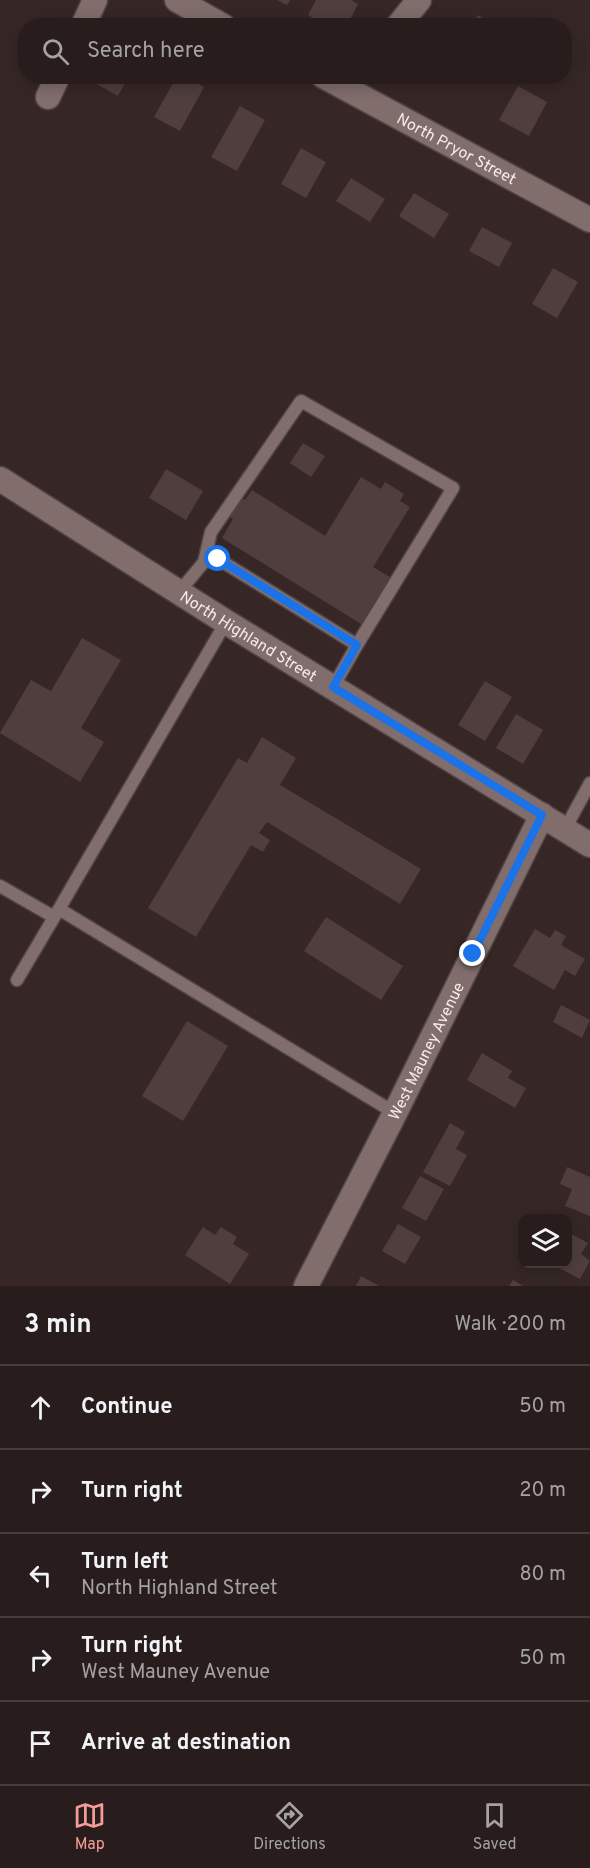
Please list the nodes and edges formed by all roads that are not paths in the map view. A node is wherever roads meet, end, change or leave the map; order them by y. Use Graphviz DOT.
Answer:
graph roads {
  1 [pos="95,0"];
  2 [pos="177,0"];
  3 [pos="419,0"];
  4 [pos="87,18"];
  5 [pos="209,18"];
  6 [pos="404,18"];
  7 [pos="357,84"];
  8 [pos="590,220"];
  9 [pos="0,479"];
  10 [pos="204,562"];
  11 [pos="179,592"];
  12 [pos="226,622"];
  13 [pos="357,645"];
  14 [pos="333,687"];
  15 [pos="590,783"];
  16 [pos="542,815"];
  17 [pos="565,829"];
  18 [pos="590,845"];
  19 [pos="0,886"];
  20 [pos="57,913"];
  21 [pos="17,980"];
  22 [pos="395,1113"];
  23 [pos="306,1286"];
  1 -- 4 [label="street"];
  2 -- 5 [label="street"];
  3 -- 6 [label="street"];
  7 -- 8 [label="street, North Pryor Street"];
  9 -- 11 [label="street, North Highland Street"];
  10 -- 11 [label="lane"];
  10 -- 13 [label="lane"];
  10 -- 13 [label="lane"];
  11 -- 12 [label="street, North Highland Street"];
  12 -- 14 [label="street, North Highland Street"];
  12 -- 20 [label="lane"];
  13 -- 14 [label="lane"];
  14 -- 16 [label="street, North Highland Street"];
  15 -- 17 [label="lane"];
  16 -- 17 [label="street, North Highland Street"];
  16 -- 22 [label="street, West Mauney Avenue"];
  17 -- 18 [label="street, North Highland Street"];
  19 -- 20 [label="lane"];
  20 -- 21 [label="lane"];
  20 -- 22 [label="lane"];
  22 -- 23 [label="street, West Mauney Avenue"];
}
